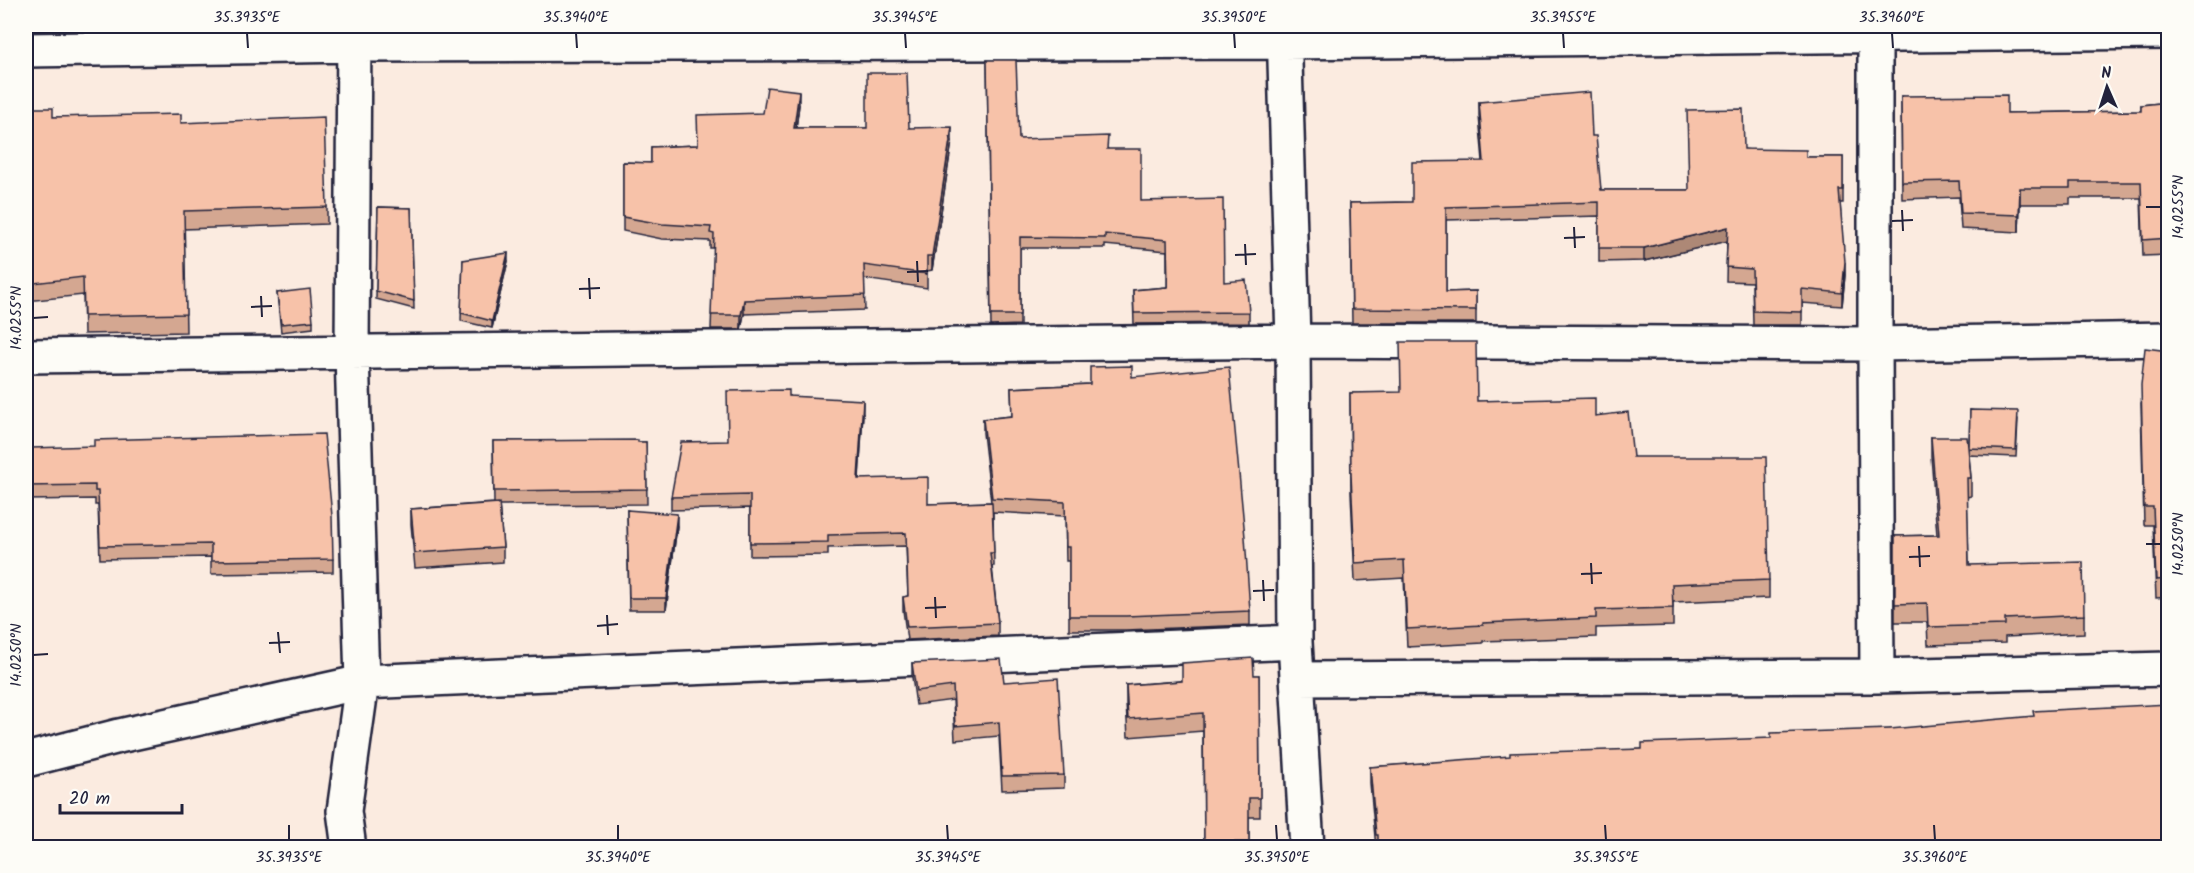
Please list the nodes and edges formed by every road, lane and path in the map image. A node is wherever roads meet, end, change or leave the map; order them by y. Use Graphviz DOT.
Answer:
graph roads {
  1 [pos="1875,30"];
  2 [pos="2169,32"];
  3 [pos="1284,34"];
  4 [pos="354,35"];
  5 [pos="26,50"];
  6 [pos="2169,339"];
  7 [pos="1293,341"];
  8 [pos="1875,344"];
  9 [pos="352,353"];
  10 [pos="26,356"];
  11 [pos="1295,642"];
  12 [pos="2169,669"];
  13 [pos="1877,676"];
  14 [pos="1297,679"];
  15 [pos="362,682"];
  16 [pos="26,760"];
  17 [pos="349,848"];
  18 [pos="1307,848"];
  1 -- 2 [label="street"];
  1 -- 3 [label="street"];
  1 -- 8 [label="street"];
  3 -- 4 [label="street"];
  3 -- 7 [label="street"];
  4 -- 5 [label="street"];
  4 -- 9 [label="street"];
  6 -- 8 [label="street"];
  7 -- 8 [label="street"];
  7 -- 9 [label="street"];
  7 -- 11 [label="street"];
  8 -- 13 [label="street"];
  9 -- 10 [label="street"];
  9 -- 15 [label="street"];
  11 -- 14 [label="street"];
  11 -- 15 [label="street"];
  12 -- 13 [label="street"];
  13 -- 14 [label="street"];
  14 -- 18 [label="street"];
  15 -- 16 [label="street"];
  15 -- 17 [label="street"];
}
